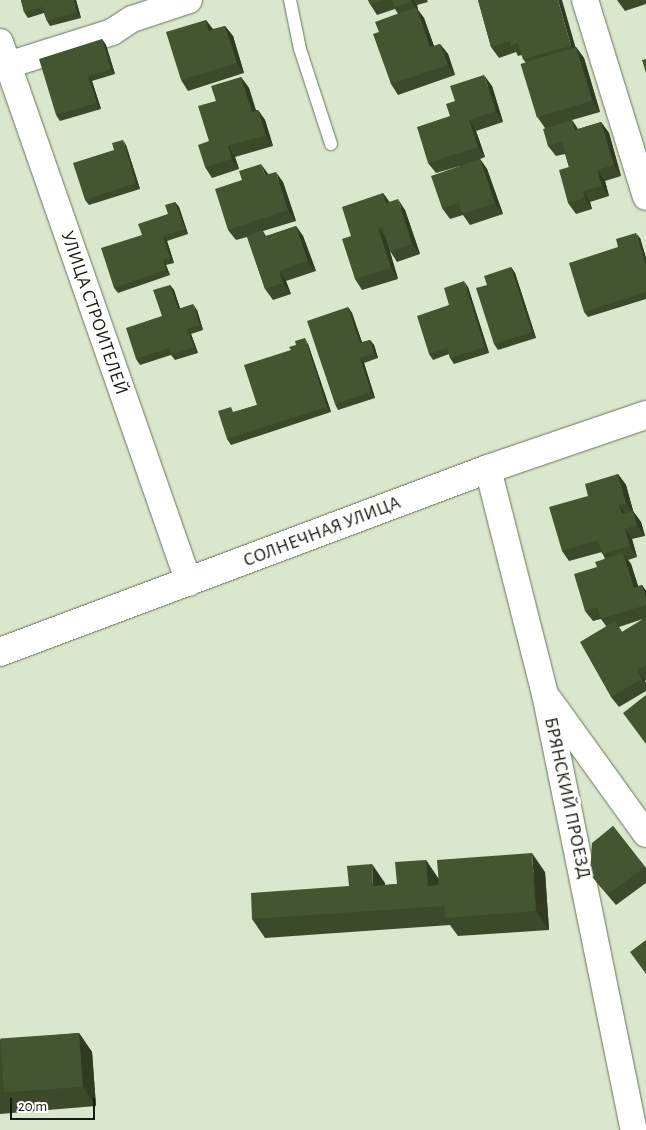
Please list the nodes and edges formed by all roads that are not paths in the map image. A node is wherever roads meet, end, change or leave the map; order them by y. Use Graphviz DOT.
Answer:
graph roads {
  1 [pos="189,0"];
  2 [pos="290,0"];
  3 [pos="585,0"];
  4 [pos="4,53"];
  5 [pos="331,144"];
  6 [pos="646,196"];
  7 [pos="646,415"];
  8 [pos="488,469"];
  9 [pos="189,583"];
  10 [pos="0,652"];
  11 [pos="545,694"];
  12 [pos="646,834"];
  13 [pos="634,1130"];
  1 -- 4 [label="street"];
  2 -- 5 [label="lane"];
  3 -- 6 [label="street"];
  4 -- 9 [label="street, УЛИЦА СТРОИТЕЛЕЙ"];
  7 -- 8 [label="main road, СОЛНЕЧНАЯ УЛИЦА"];
  8 -- 9 [label="main road, СОЛНЕЧНАЯ УЛИЦА"];
  8 -- 11 [label="street, БРЯНСКИЙ ПРОЕЗД"];
  9 -- 10 [label="main road, СОЛНЕЧНАЯ УЛИЦА"];
  11 -- 12 [label="street"];
  11 -- 13 [label="street, БРЯНСКИЙ ПРОЕЗД"];
}
